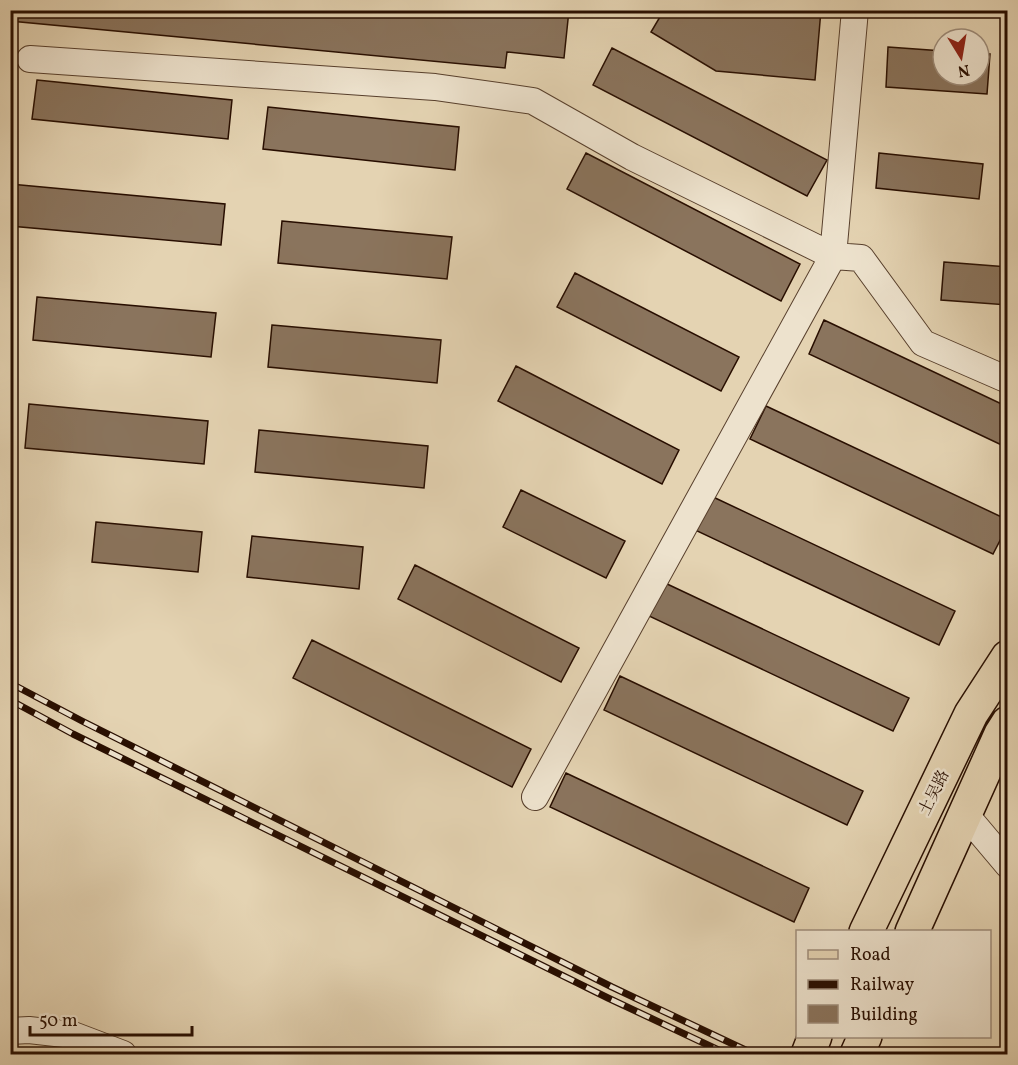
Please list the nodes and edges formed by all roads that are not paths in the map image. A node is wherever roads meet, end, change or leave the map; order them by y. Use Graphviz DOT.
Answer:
graph roads {
  1 [pos="855,10"];
  2 [pos="30,59"];
  3 [pos="832,256"];
  4 [pos="1008,380"];
  5 [pos="1008,657"];
  6 [pos="1008,723"];
  7 [pos="535,796"];
  8 [pos="965,814"];
  9 [pos="1008,865"];
  10 [pos="867,930"];
  11 [pos="913,930"];
  12 [pos="10,1031"];
  13 [pos="814,1038"];
  14 [pos="123,1054"];
  15 [pos="808,1054"];
  1 -- 3 [label="street"];
  2 -- 3 [label="street"];
  3 -- 4 [label="street"];
  3 -- 7 [label="street"];
  5 -- 10 [label="main road, 土吴路"];
  6 -- 8 [label="main road"];
  8 -- 9 [label="street"];
  8 -- 11 [label="main road"];
  12 -- 14 [label="street"];
  13 -- 15 [label="main road"];
}
